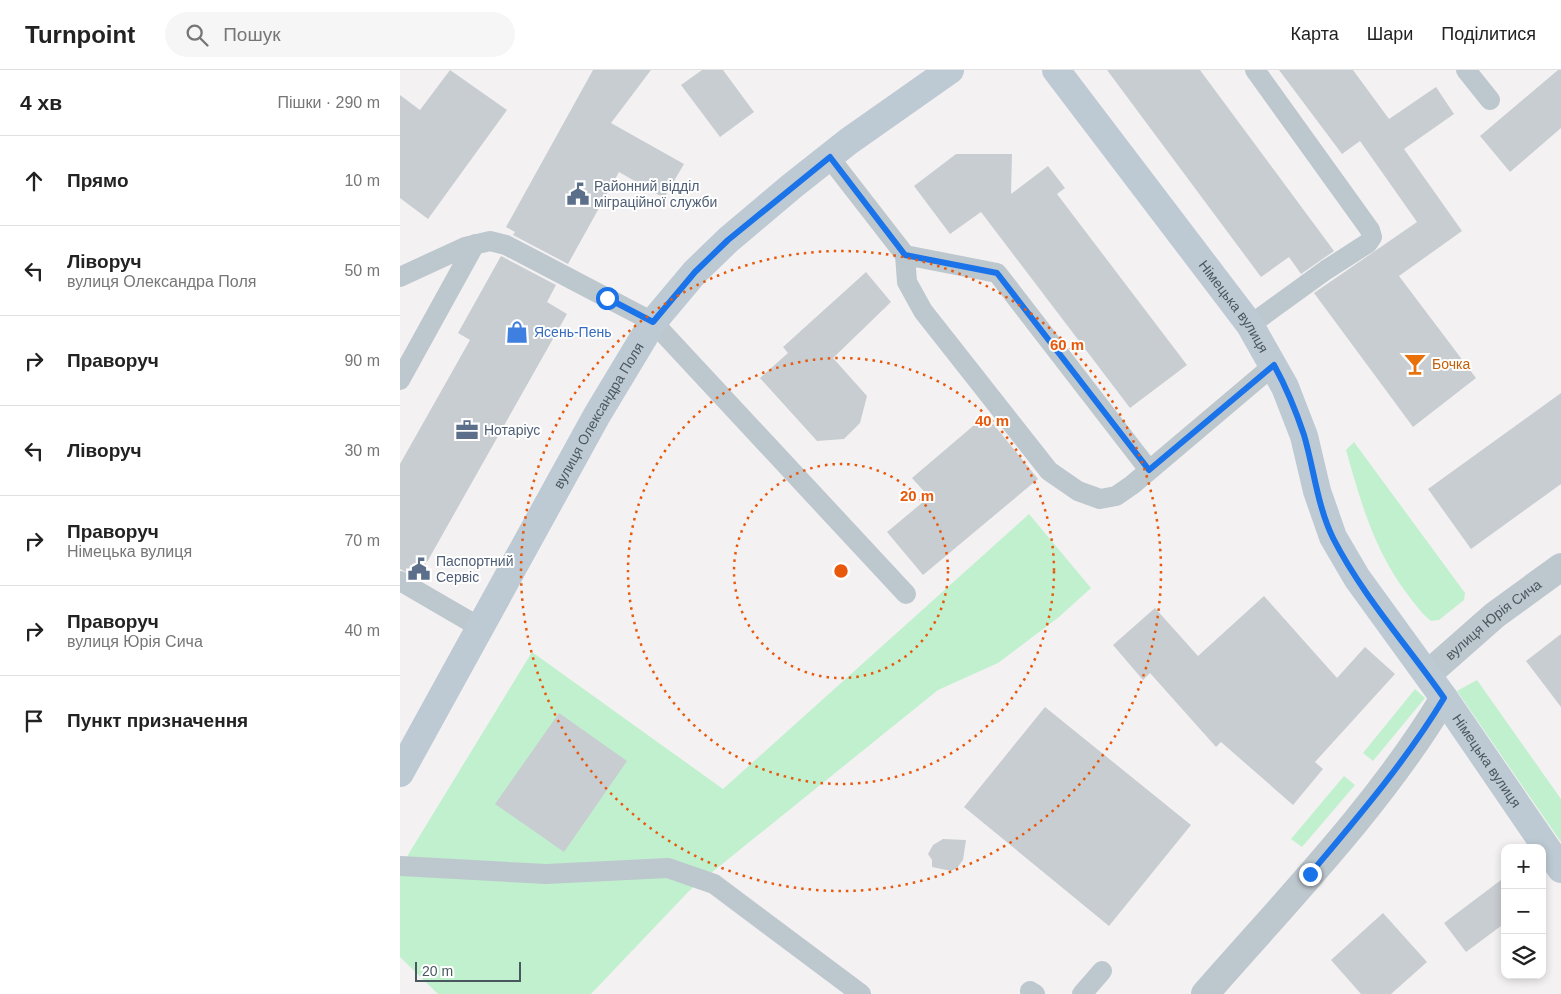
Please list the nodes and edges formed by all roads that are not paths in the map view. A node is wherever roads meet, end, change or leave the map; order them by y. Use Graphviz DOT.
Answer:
graph roads {
  1 [pos="950,70"];
  2 [pos="1056,70"];
  3 [pos="1255,70"];
  4 [pos="1466,70"];
  5 [pos="1490,100"];
  6 [pos="830,157"];
  7 [pos="475,244"];
  8 [pos="905,255"];
  9 [pos="400,277"];
  10 [pos="653,322"];
  11 [pos="1250,325"];
  12 [pos="1274,365"];
  13 [pos="400,380"];
  14 [pos="1149,470"];
  15 [pos="1561,567"];
  16 [pos="400,581"];
  17 [pos="906,594"];
  18 [pos="481,628"];
  19 [pos="1428,674"];
  20 [pos="1444,698"];
  21 [pos="400,773"];
  22 [pos="400,866"];
  23 [pos="1561,869"];
  24 [pos="1102,971"];
  25 [pos="861,994"];
  26 [pos="1082,994"];
  27 [pos="1205,994"];
  1 -- 6 [label="street, вулиця Олександра Поля"];
  2 -- 11 [label="street, Німецька вулиця"];
  3 -- 11 [label="lane"];
  4 -- 5 [label="lane"];
  6 -- 8 [label="lane"];
  6 -- 10 [label="street, вулиця Олександра Поля"];
  7 -- 9 [label="lane"];
  7 -- 10 [label="lane"];
  7 -- 13 [label="lane"];
  8 -- 14 [label="lane"];
  8 -- 14 [label="lane"];
  10 -- 17 [label="lane"];
  10 -- 18 [label="street, вулиця Олександра Поля"];
  11 -- 12 [label="street, Німецька вулиця"];
  12 -- 14 [label="lane"];
  12 -- 19 [label="street, Німецька вулиця"];
  15 -- 19 [label="street, вулиця Юрія Сича"];
  16 -- 18 [label="lane"];
  18 -- 21 [label="street, вулиця Олександра Поля"];
  19 -- 20 [label="street, Німецька вулиця"];
  20 -- 23 [label="street, Німецька вулиця"];
  20 -- 27 [label="street"];
  22 -- 25 [label="lane"];
  24 -- 26 [label="lane"];
}
